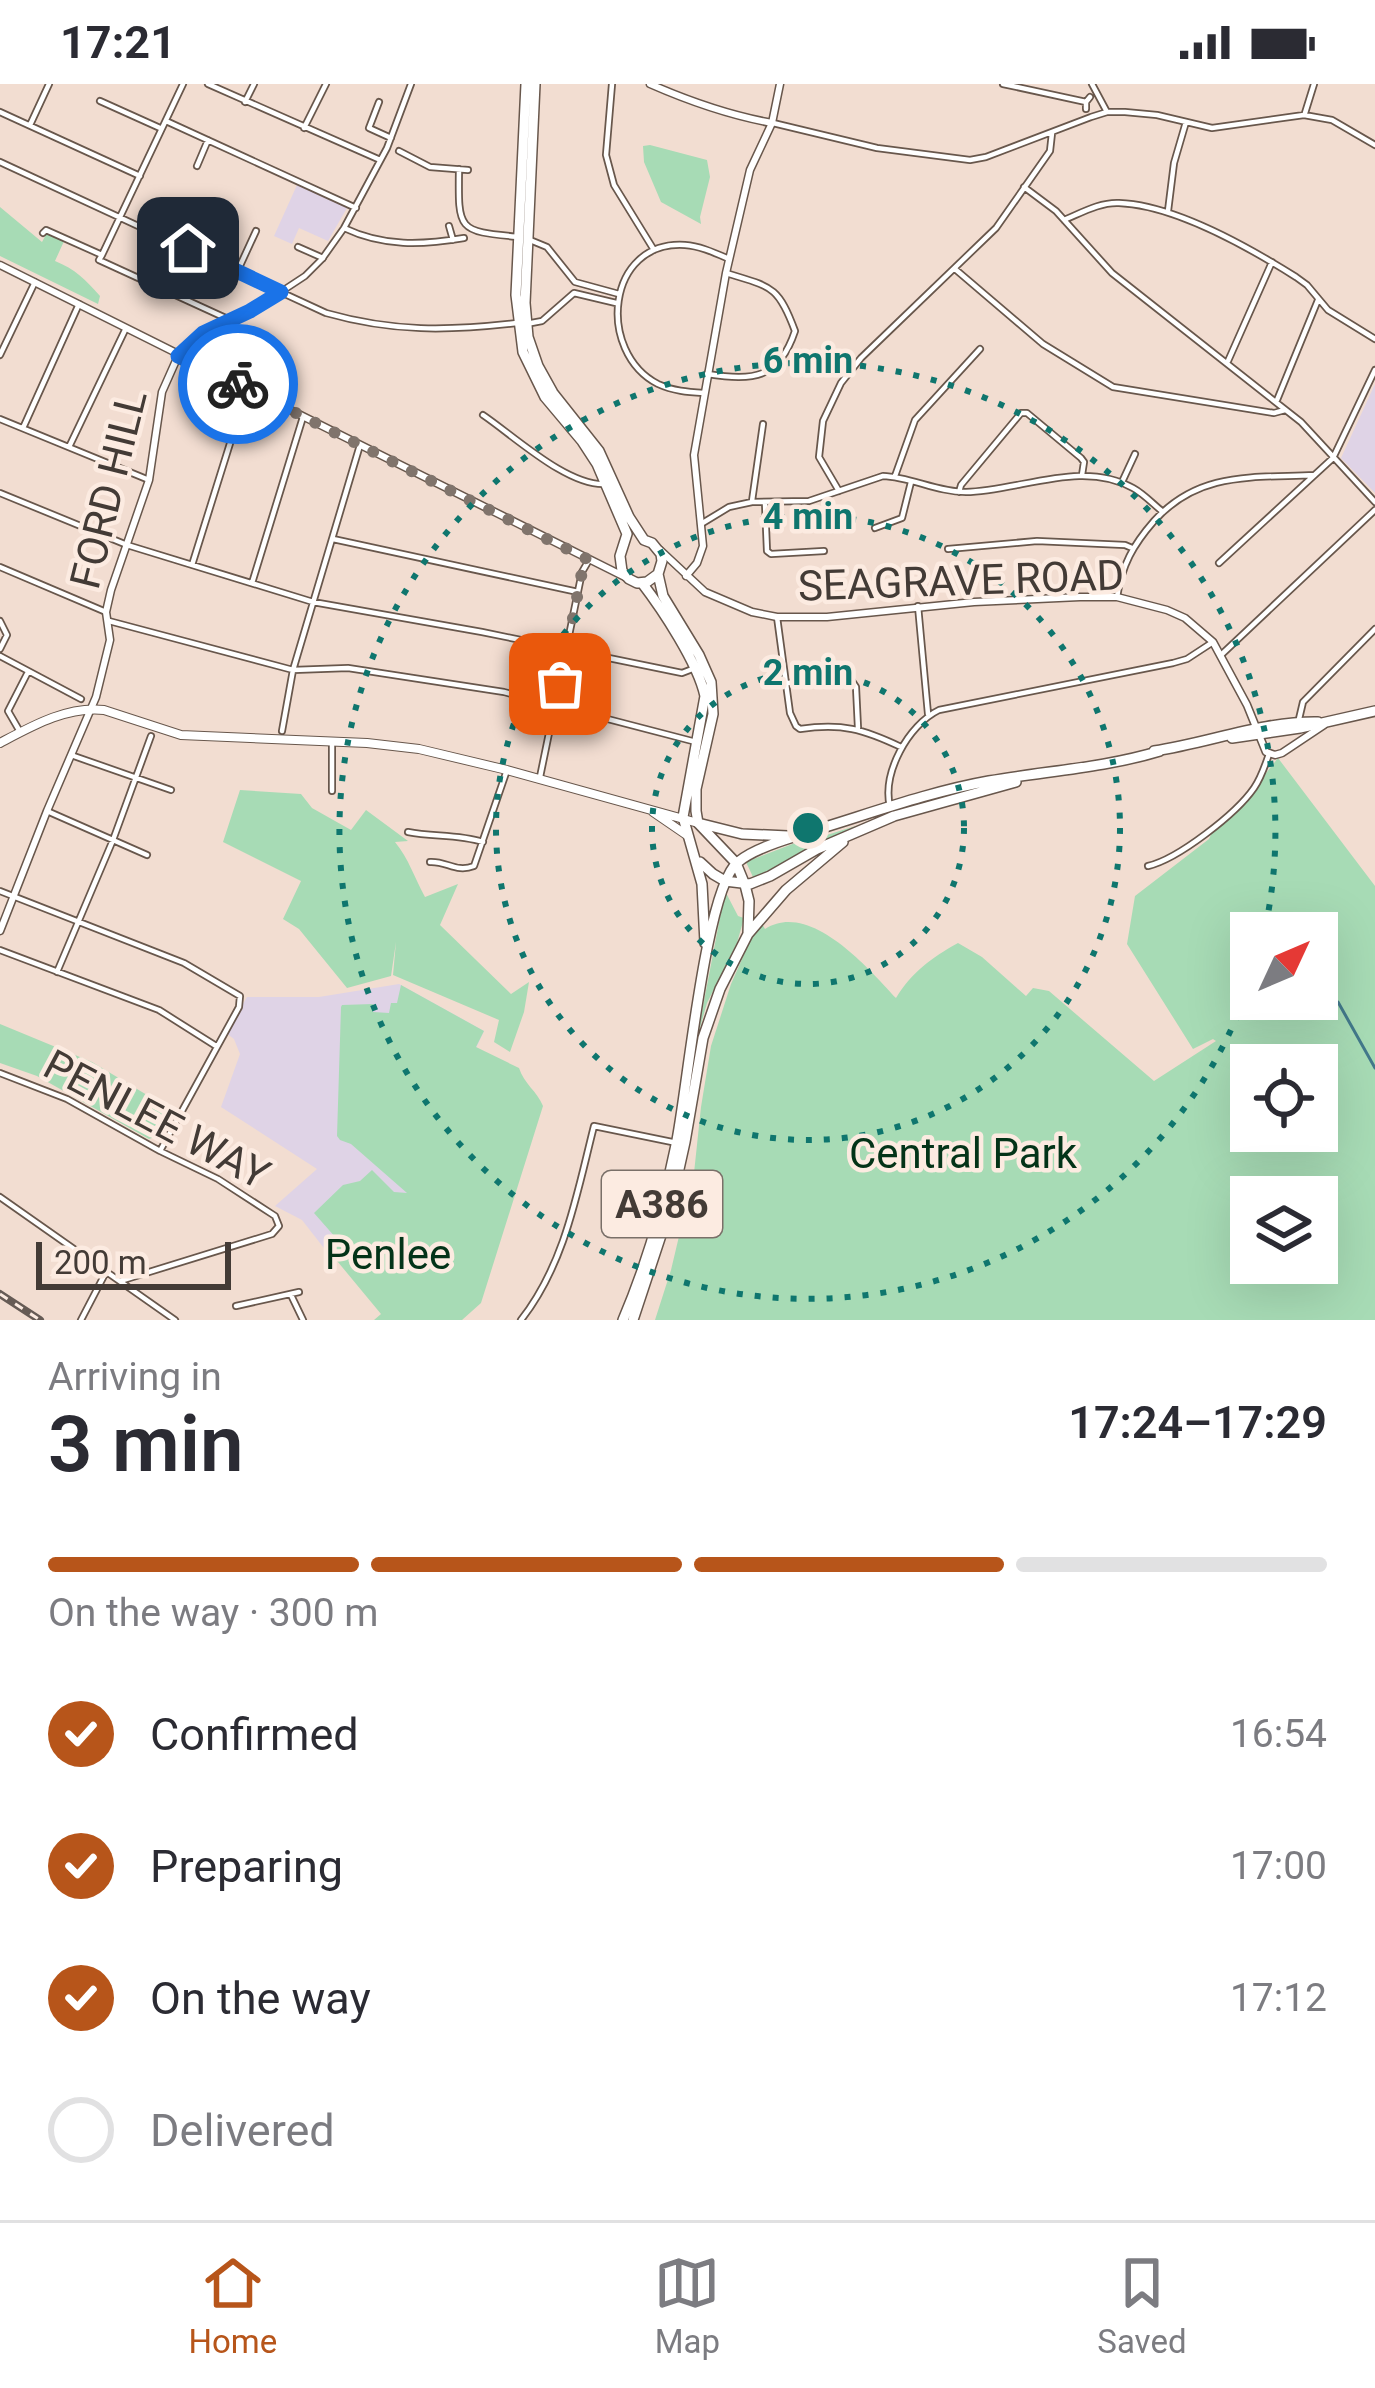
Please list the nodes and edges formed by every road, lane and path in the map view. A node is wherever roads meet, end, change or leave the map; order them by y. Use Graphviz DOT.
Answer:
graph roads {
  1 [pos="49,84"];
  2 [pos="183,84"];
  3 [pos="208,84"];
  4 [pos="254,84"];
  5 [pos="326,84"];
  6 [pos="411,84"];
  7 [pos="531,84"];
  8 [pos="612,84"];
  9 [pos="650,84"];
  10 [pos="780,84"];
  11 [pos="1003,84"];
  12 [pos="1092,84"];
  13 [pos="1314,84"];
  14 [pos="100,101"];
  15 [pos="245,102"];
  16 [pos="379,102"];
  17 [pos="1087,103"];
  18 [pos="0,112"];
  19 [pos="1107,112"];
  20 [pos="1304,115"];
  21 [pos="166,121"];
  22 [pos="1186,122"];
  23 [pos="772,123"];
  24 [pos="30,125"];
  25 [pos="304,128"];
  26 [pos="162,129"];
  27 [pos="1052,133"];
  28 [pos="392,138"];
  29 [pos="208,140"];
  30 [pos="1375,145"];
  31 [pos="399,151"];
  32 [pos="380,159"];
  33 [pos="0,162"];
  34 [pos="197,166"];
  35 [pos="430,166"];
  36 [pos="459,169"];
  37 [pos="469,170"];
  38 [pos="428,175"];
  39 [pos="140,176"];
  40 [pos="1024,188"];
  41 [pos="356,208"];
  42 [pos="1167,213"];
  43 [pos="120,217"];
  44 [pos="1064,220"];
  45 [pos="449,226"];
  46 [pos="344,229"];
  47 [pos="256,231"];
  48 [pos="43,233"];
  49 [pos="464,238"];
  50 [pos="524,238"];
  51 [pos="453,240"];
  52 [pos="298,247"];
  53 [pos="654,250"];
  54 [pos="102,255"];
  55 [pos="323,258"];
  56 [pos="729,260"];
  57 [pos="1272,262"];
  58 [pos="0,265"];
  59 [pos="955,269"];
  60 [pos="237,271"];
  61 [pos="726,273"];
  62 [pos="35,282"];
  63 [pos="575,282"];
  64 [pos="281,292"];
  65 [pos="574,292"];
  66 [pos="619,294"];
  67 [pos="1318,300"];
  68 [pos="79,304"];
  69 [pos="616,304"];
  70 [pos="230,320"];
  71 [pos="522,323"];
  72 [pos="126,328"];
  73 [pos="1375,339"];
  74 [pos="980,349"];
  75 [pos="0,355"];
  76 [pos="178,356"];
  77 [pos="1228,363"];
  78 [pos="1375,370"];
  79 [pos="707,374"];
  80 [pos="247,389"];
  81 [pos="704,393"];
  82 [pos="1276,402"];
  83 [pos="1285,410"];
  84 [pos="483,416"];
  85 [pos="303,417"];
  86 [pos="0,419"];
  87 [pos="763,424"];
  88 [pos="23,428"];
  89 [pos="360,445"];
  90 [pos="70,447"];
  91 [pos="1136,454"];
  92 [pos="1333,458"];
  93 [pos="1082,475"];
  94 [pos="1314,475"];
  95 [pos="895,476"];
  96 [pos="149,480"];
  97 [pos="911,482"];
  98 [pos="1122,483"];
  99 [pos="606,484"];
  100 [pos="839,491"];
  101 [pos="959,492"];
  102 [pos="0,493"];
  103 [pos="752,502"];
  104 [pos="765,503"];
  105 [pos="1375,506"];
  106 [pos="1162,512"];
  107 [pos="701,524"];
  108 [pos="878,524"];
  109 [pos="333,539"];
  110 [pos="644,540"];
  111 [pos="127,545"];
  112 [pos="657,548"];
  113 [pos="1132,548"];
  114 [pos="948,549"];
  115 [pos="824,550"];
  116 [pos="622,553"];
  117 [pos="591,561"];
  118 [pos="1220,563"];
  119 [pos="192,565"];
  120 [pos="0,567"];
  121 [pos="660,572"];
  122 [pos="686,576"];
  123 [pos="629,579"];
  124 [pos="252,583"];
  125 [pos="642,583"];
  126 [pos="578,592"];
  127 [pos="1117,597"];
  128 [pos="313,602"];
  129 [pos="918,606"];
  130 [pos="106,611"];
  131 [pos="777,616"];
  132 [pos="0,621"];
  133 [pos="109,621"];
  134 [pos="1375,629"];
  135 [pos="1213,642"];
  136 [pos="566,649"];
  137 [pos="0,652"];
  138 [pos="1220,656"];
  139 [pos="695,668"];
  140 [pos="293,670"];
  141 [pos="28,672"];
  142 [pos="787,683"];
  143 [pos="85,706"];
  144 [pos="556,706"];
  145 [pos="1375,711"];
  146 [pos="928,715"];
  147 [pos="1332,719"];
  148 [pos="1299,722"];
  149 [pos="1318,722"];
  150 [pos="858,728"];
  151 [pos="282,731"];
  152 [pos="21,732"];
  153 [pos="1258,732"];
  154 [pos="151,736"];
  155 [pos="332,742"];
  156 [pos="697,742"];
  157 [pos="0,743"];
  158 [pos="902,747"];
  159 [pos="1269,754"];
  160 [pos="71,755"];
  161 [pos="507,770"];
  162 [pos="1038,776"];
  163 [pos="136,777"];
  164 [pos="540,780"];
  165 [pos="171,790"];
  166 [pos="332,791"];
  167 [pos="890,806"];
  168 [pos="647,808"];
  169 [pos="46,811"];
  170 [pos="683,817"];
  171 [pos="698,823"];
  172 [pos="408,832"];
  173 [pos="853,834"];
  174 [pos="688,836"];
  175 [pos="798,836"];
  176 [pos="113,840"];
  177 [pos="482,842"];
  178 [pos="147,855"];
  179 [pos="697,859"];
  180 [pos="430,862"];
  181 [pos="736,863"];
  182 [pos="1148,866"];
  183 [pos="725,881"];
  184 [pos="745,885"];
  185 [pos="0,891"];
  186 [pos="14,896"];
  187 [pos="79,921"];
  188 [pos="0,931"];
  189 [pos="748,934"];
  190 [pos="0,950"];
  191 [pos="705,961"];
  192 [pos="57,972"];
  193 [pos="216,1046"];
  194 [pos="0,1073"];
  195 [pos="677,1143"];
  196 [pos="160,1151"];
  197 [pos="0,1197"];
  198 [pos="106,1272"];
  199 [pos="120,1281"];
  200 [pos="236,1306"];
  201 [pos="81,1320"];
  202 [pos="176,1320"];
  203 [pos="303,1320"];
  204 [pos="521,1320"];
  205 [pos="623,1320"];
  206 [pos="633,1320"];
  1 -- 24 [label="street"];
  2 -- 21 [label="street"];
  3 -- 15 [label="street"];
  4 -- 15 [label="street"];
  5 -- 25 [label="street"];
  6 -- 28 [label="street"];
  7 -- 50 [label="main road"];
  8 -- 53 [label="street"];
  9 -- 23 [label="street"];
  10 -- 23 [label="street"];
  11 -- 17 [label="street"];
  12 -- 19 [label="street"];
  13 -- 20 [label="street"];
  14 -- 26 [label="street"];
  15 -- 25 [label="street"];
  16 -- 28 [label="street"];
  18 -- 24 [label="street"];
  19 -- 22 [label="street"];
  19 -- 27 [label="street"];
  20 -- 22 [label="street"];
  20 -- 30 [label="street"];
  21 -- 26 [label="street"];
  21 -- 29 [label="street"];
  22 -- 42 [label="street"];
  23 -- 27 [label="street"];
  23 -- 56 [label="street"];
  24 -- 39 [label="street"];
  25 -- 32 [label="street"];
  26 -- 39 [label="street"];
  27 -- 40 [label="street"];
  28 -- 32 [label="street"];
  29 -- 34 [label="street"];
  29 -- 41 [label="street"];
  31 -- 35 [label="street"];
  32 -- 41 [label="street"];
  33 -- 43 [label="street"];
  35 -- 36 [label="street"];
  35 -- 38 [label="street"];
  36 -- 37 [label="street"];
  36 -- 50 [label="street"];
  39 -- 43 [label="street"];
  40 -- 44 [label="street"];
  40 -- 59 [label="street"];
  41 -- 46 [label="street"];
  42 -- 44 [label="street"];
  42 -- 57 [label="street"];
  43 -- 54 [label="street"];
  43 -- 60 [label="street"];
  44 -- 77 [label="street"];
  45 -- 51 [label="street"];
  46 -- 51 [label="street"];
  46 -- 55 [label="street"];
  47 -- 60 [label="street"];
  48 -- 54 [label="street"];
  49 -- 51 [label="street"];
  50 -- 63 [label="street"];
  50 -- 71 [label="main road"];
  52 -- 55 [label="street"];
  53 -- 56 [label="street"];
  53 -- 66 [label="street"];
  54 -- 70 [label="street"];
  55 -- 64 [label="street"];
  56 -- 61 [label="street"];
  57 -- 67 [label="street"];
  57 -- 77 [label="street"];
  58 -- 62 [label="street"];
  59 -- 83 [label="street"];
  59 -- 100 [label="street"];
  60 -- 64 [label="street"];
  61 -- 79 [label="street"];
  61 -- 79 [label="street"];
  62 -- 68 [label="street"];
  62 -- 75 [label="street"];
  63 -- 65 [label="street"];
  63 -- 66 [label="street"];
  64 -- 70 [label="street"];
  64 -- 71 [label="street"];
  65 -- 69 [label="street"];
  65 -- 71 [label="street"];
  66 -- 69 [label="street"];
  67 -- 73 [label="street"];
  67 -- 82 [label="street"];
  68 -- 72 [label="street"];
  68 -- 88 [label="street"];
  69 -- 81 [label="street"];
  70 -- 76 [label="street"];
  71 -- 99 [label="main road"];
  71 -- 110 [label="main road"];
  72 -- 76 [label="street"];
  72 -- 90 [label="street"];
  74 -- 95 [label="street"];
  76 -- 80 [label="street"];
  76 -- 96 [label="street, FORD HILL"];
  77 -- 82 [label="street"];
  78 -- 92 [label="street"];
  79 -- 81 [label="street"];
  80 -- 85 [label="street"];
  80 -- 119 [label="street"];
  81 -- 107 [label="street"];
  82 -- 83 [label="street"];
  83 -- 92 [label="street"];
  84 -- 99 [label="street"];
  85 -- 89 [label="street"];
  85 -- 124 [label="street"];
  86 -- 88 [label="street"];
  87 -- 103 [label="street"];
  88 -- 90 [label="street"];
  89 -- 109 [label="street"];
  89 -- 117 [label="street"];
  90 -- 96 [label="street"];
  91 -- 98 [label="street"];
  92 -- 94 [label="street"];
  92 -- 105 [label="street"];
  93 -- 98 [label="street"];
  93 -- 101 [label="street"];
  93 -- 101 [label="street"];
  94 -- 106 [label="street"];
  94 -- 118 [label="street"];
  95 -- 97 [label="street"];
  95 -- 100 [label="street"];
  96 -- 111 [label="street, FORD HILL"];
  97 -- 101 [label="street"];
  97 -- 108 [label="street"];
  98 -- 106 [label="street"];
  99 -- 116 [label="main road"];
  100 -- 104 [label="street"];
  102 -- 111 [label="street"];
  103 -- 104 [label="street"];
  103 -- 107 [label="street"];
  104 -- 115 [label="street"];
  105 -- 138 [label="street"];
  106 -- 113 [label="street"];
  107 -- 122 [label="street"];
  109 -- 126 [label="street"];
  109 -- 128 [label="street"];
  110 -- 112 [label="main road"];
  110 -- 116 [label="main road"];
  111 -- 119 [label="street"];
  111 -- 130 [label="street, FORD HILL"];
  112 -- 121 [label="main road"];
  112 -- 122 [label="street"];
  113 -- 114 [label="street"];
  113 -- 127 [label="street"];
  116 -- 117 [label="street"];
  116 -- 123 [label="main road"];
  117 -- 123 [label="street"];
  117 -- 126 [label="street"];
  119 -- 124 [label="street"];
  120 -- 130 [label="street"];
  121 -- 122 [label="street"];
  121 -- 125 [label="main road"];
  121 -- 171 [label="main road"];
  122 -- 131 [label="street, SEAGRAVE ROAD"];
  123 -- 125 [label="main road"];
  124 -- 128 [label="street"];
  125 -- 139 [label="main road"];
  126 -- 136 [label="street"];
  127 -- 129 [label="street, SEAGRAVE ROAD"];
  127 -- 135 [label="street, SEAGRAVE ROAD"];
  128 -- 136 [label="street"];
  128 -- 140 [label="street"];
  129 -- 131 [label="street, SEAGRAVE ROAD"];
  129 -- 146 [label="street"];
  130 -- 133 [label="street, FORD HILL"];
  131 -- 142 [label="street"];
  132 -- 137 [label="street"];
  133 -- 140 [label="street"];
  133 -- 143 [label="street, FORD HILL"];
  134 -- 148 [label="street"];
  135 -- 138 [label="street"];
  135 -- 146 [label="street"];
  136 -- 139 [label="street"];
  136 -- 144 [label="street"];
  137 -- 141 [label="street"];
  138 -- 153 [label="street"];
  139 -- 156 [label="main road"];
  140 -- 144 [label="street"];
  140 -- 151 [label="street"];
  141 -- 143 [label="street"];
  141 -- 152 [label="street"];
  142 -- 150 [label="street"];
  142 -- 150 [label="street"];
  143 -- 152 [label="main road"];
  143 -- 155 [label="main road"];
  143 -- 160 [label="street, FORD HILL"];
  144 -- 156 [label="street"];
  144 -- 164 [label="street"];
  145 -- 147 [label="main road, A386"];
  146 -- 158 [label="street"];
  147 -- 149 [label="main road, A386"];
  147 -- 159 [label="street"];
  148 -- 149 [label="main road, A386"];
  148 -- 153 [label="main road, A386"];
  149 -- 153 [label="main road"];
  150 -- 158 [label="street"];
  152 -- 157 [label="main road"];
  153 -- 159 [label="street"];
  153 -- 162 [label="main road, A386"];
  154 -- 163 [label="street"];
  155 -- 161 [label="main road"];
  155 -- 166 [label="street"];
  156 -- 170 [label="main road"];
  158 -- 167 [label="street"];
  159 -- 182 [label="street"];
  160 -- 163 [label="street"];
  160 -- 169 [label="street, FORD HILL"];
  161 -- 164 [label="main road"];
  161 -- 177 [label="street"];
  162 -- 167 [label="main road, A386"];
  162 -- 173 [label="main road, A386"];
  163 -- 165 [label="street"];
  163 -- 176 [label="street"];
  164 -- 168 [label="main road"];
  167 -- 175 [label="main road, A386"];
  168 -- 170 [label="main road"];
  168 -- 174 [label="main road"];
  169 -- 176 [label="street"];
  169 -- 186 [label="street, FORD HILL"];
  170 -- 171 [label="main road"];
  170 -- 174 [label="main road"];
  171 -- 175 [label="main road, A386"];
  171 -- 181 [label="main road"];
  172 -- 177 [label="street"];
  173 -- 184 [label="main road, A386"];
  173 -- 189 [label="main road, A386"];
  174 -- 179 [label="main road"];
  175 -- 181 [label="main road, A386"];
  176 -- 178 [label="street"];
  176 -- 187 [label="street"];
  177 -- 180 [label="street"];
  179 -- 183 [label="main road"];
  179 -- 191 [label="main road, A386"];
  181 -- 183 [label="main road, A386"];
  181 -- 184 [label="main road"];
  183 -- 184 [label="main road"];
  183 -- 191 [label="main road, A386"];
  184 -- 189 [label="main road"];
  185 -- 186 [label="street"];
  186 -- 187 [label="street"];
  186 -- 188 [label="street, FORD HILL"];
  187 -- 192 [label="street"];
  187 -- 193 [label="street"];
  189 -- 206 [label="main road, A386"];
  190 -- 192 [label="street"];
  191 -- 195 [label="main road, A386"];
  192 -- 193 [label="street"];
  193 -- 196 [label="street"];
  194 -- 196 [label="street, PENLEE WAY"];
  195 -- 204 [label="street"];
  195 -- 205 [label="main road, A386"];
  196 -- 199 [label="street, PENLEE WAY"];
  197 -- 198 [label="street"];
  198 -- 199 [label="street"];
  198 -- 201 [label="street"];
  199 -- 202 [label="street"];
  200 -- 203 [label="street"];
}
